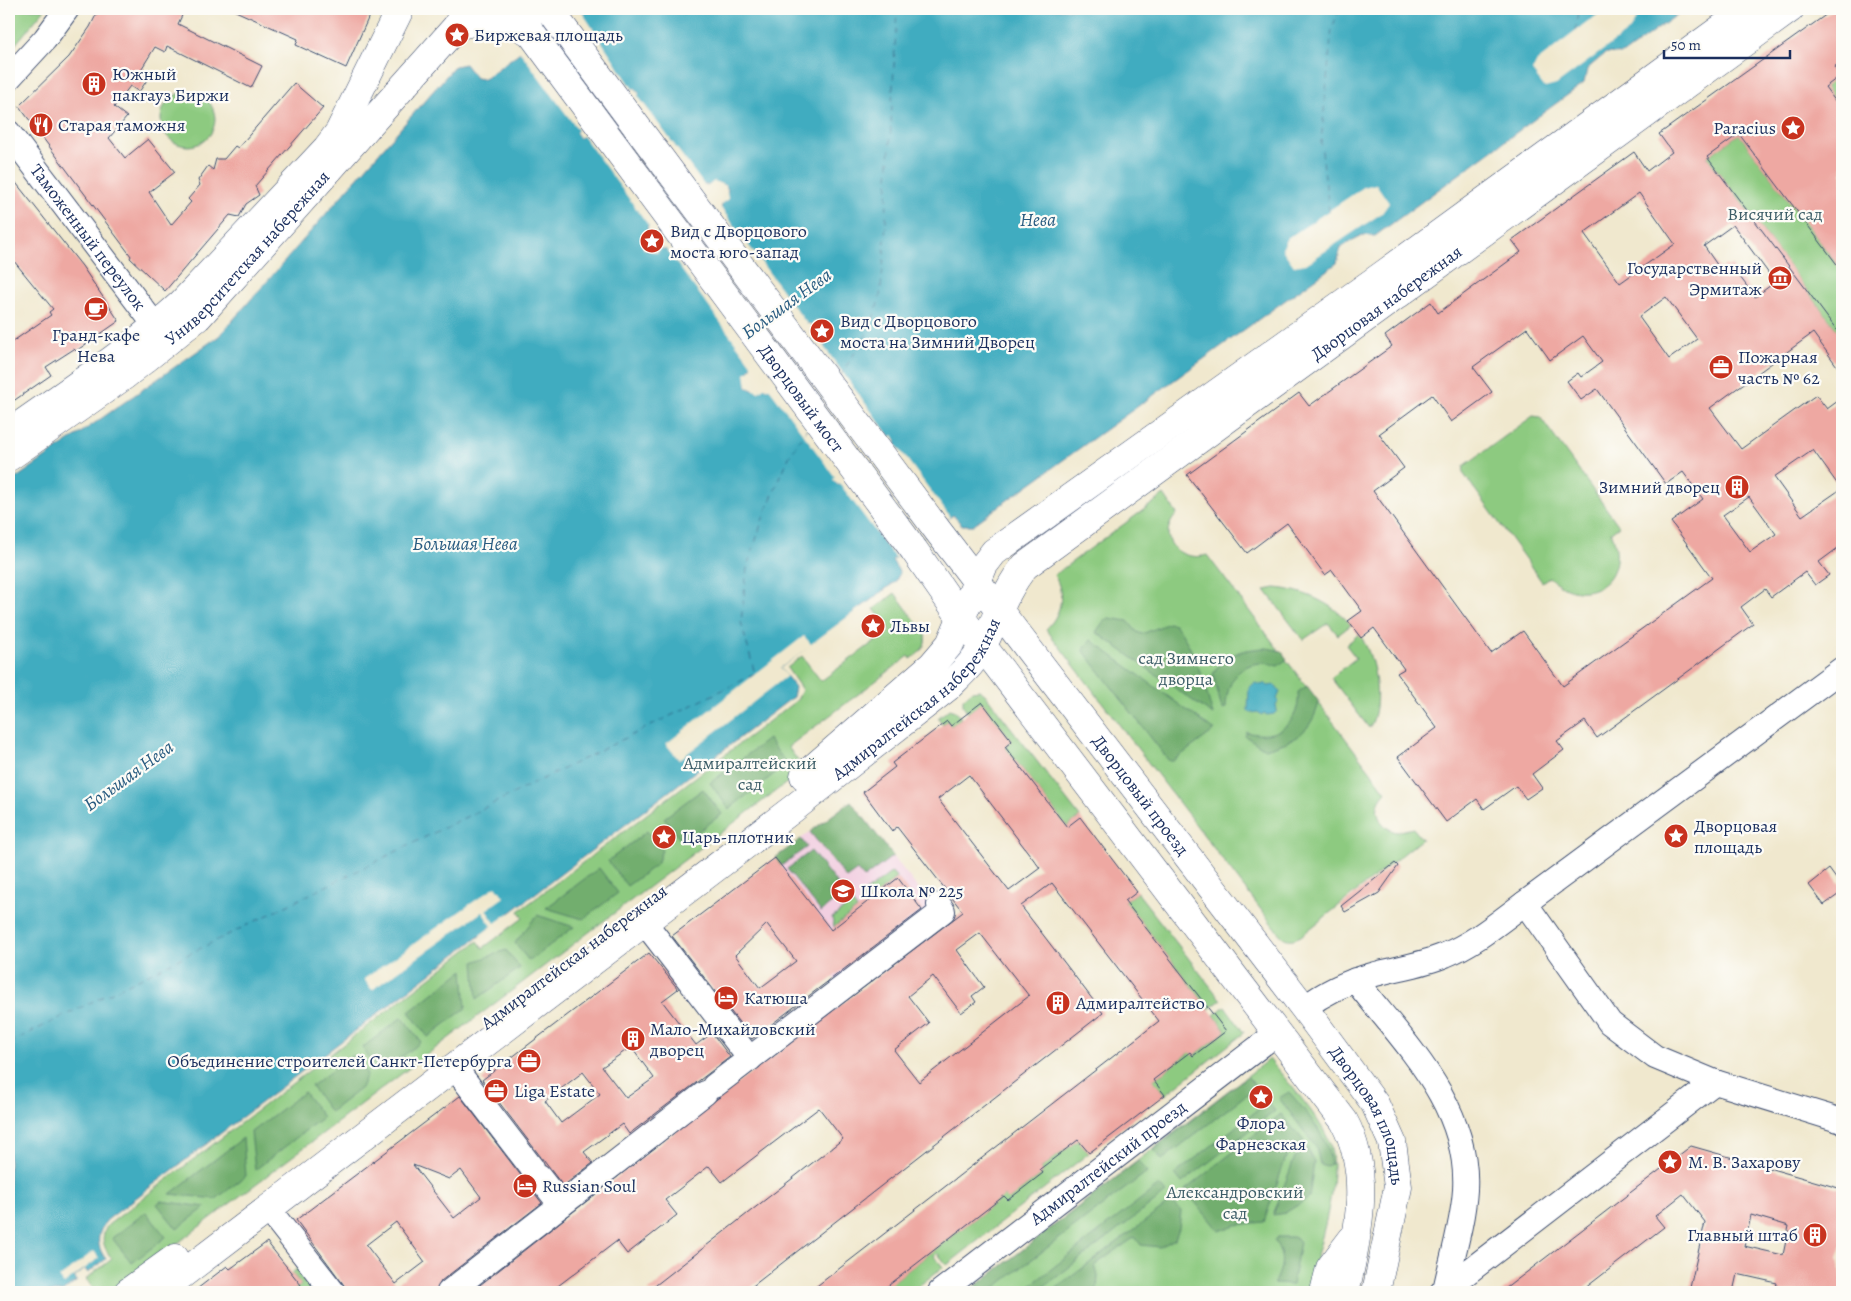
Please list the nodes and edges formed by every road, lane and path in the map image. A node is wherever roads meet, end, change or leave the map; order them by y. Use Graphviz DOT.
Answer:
graph roads {
  1 [pos="67,9"];
  2 [pos="400,9"];
  3 [pos="1748,9"];
  4 [pos="1790,9"];
  5 [pos="553,11"];
  6 [pos="461,18"];
  7 [pos="526,21"];
  8 [pos="9,78"];
  9 [pos="9,134"];
  10 [pos="162,334"];
  11 [pos="9,433"];
  12 [pos="9,457"];
  13 [pos="977,582"];
  14 [pos="999,610"];
  15 [pos="962,619"];
  16 [pos="982,647"];
  17 [pos="1842,669"];
  18 [pos="1525,903"];
  19 [pos="938,905"];
  20 [pos="644,923"];
  21 [pos="1354,980"];
  22 [pos="1304,1008"];
  23 [pos="1277,1033"];
  24 [pos="750,1059"];
  25 [pos="455,1068"];
  26 [pos="1715,1082"];
  27 [pos="1842,1121"];
  28 [pos="561,1205"];
  29 [pos="268,1210"];
  30 [pos="1356,1233"];
  31 [pos="1443,1291"];
  32 [pos="128,1292"];
  33 [pos="160,1292"];
  34 [pos="333,1292"];
  35 [pos="450,1292"];
  36 [pos="940,1292"];
  37 [pos="1324,1292"];
  38 [pos="1345,1292"];
  39 [pos="1376,1292"];
  1 -- 8 [label="street"];
  2 -- 10 [label="main road, Университетская набережная"];
  3 -- 13 [label="main road, Дворцовая набережная"];
  4 -- 14 [label="main road, Дворцовая набережная"];
  5 -- 13 [label="main road, Дворцовый мост"];
  6 -- 7 [label="main road, Университетская набережная"];
  6 -- 10 [label="main road, Университетская набережная"];
  7 -- 15 [label="main road, Дворцовый мост"];
  9 -- 10 [label="street, Таможенный переулок"];
  10 -- 11 [label="main road, Университетская набережная"];
  10 -- 12 [label="main road, Университетская набережная"];
  13 -- 14 [label="main road, Дворцовый проезд"];
  13 -- 15 [label="main road, Адмиралтейская набережная"];
  14 -- 16 [label="main road, Адмиралтейская набережная"];
  14 -- 22 [label="main road, Дворцовый проезд"];
  15 -- 16 [label="main road, Дворцовый проезд"];
  15 -- 32 [label="main road, Адмиралтейская набережная"];
  16 -- 20 [label="main road, Адмиралтейская набережная"];
  16 -- 23 [label="main road, Дворцовый проезд"];
  17 -- 18 [label="street"];
  18 -- 21 [label="street"];
  18 -- 26 [label="street"];
  19 -- 24 [label="street"];
  20 -- 24 [label="street"];
  20 -- 25 [label="main road, Адмиралтейская набережная"];
  21 -- 22 [label="street"];
  21 -- 31 [label="street"];
  22 -- 39 [label="main road, Дворцовая площадь"];
  23 -- 30 [label="main road, Дворцовая площадь"];
  23 -- 36 [label="street, Адмиралтейский проезд"];
  24 -- 28 [label="street"];
  25 -- 28 [label="street"];
  25 -- 29 [label="main road, Адмиралтейская набережная"];
  26 -- 27 [label="street"];
  26 -- 31 [label="street"];
  28 -- 35 [label="street"];
  29 -- 33 [label="main road, Адмиралтейская набережная"];
  29 -- 34 [label="street"];
  30 -- 37 [label="main road"];
  30 -- 38 [label="main road, Дворцовая площадь"];
}
